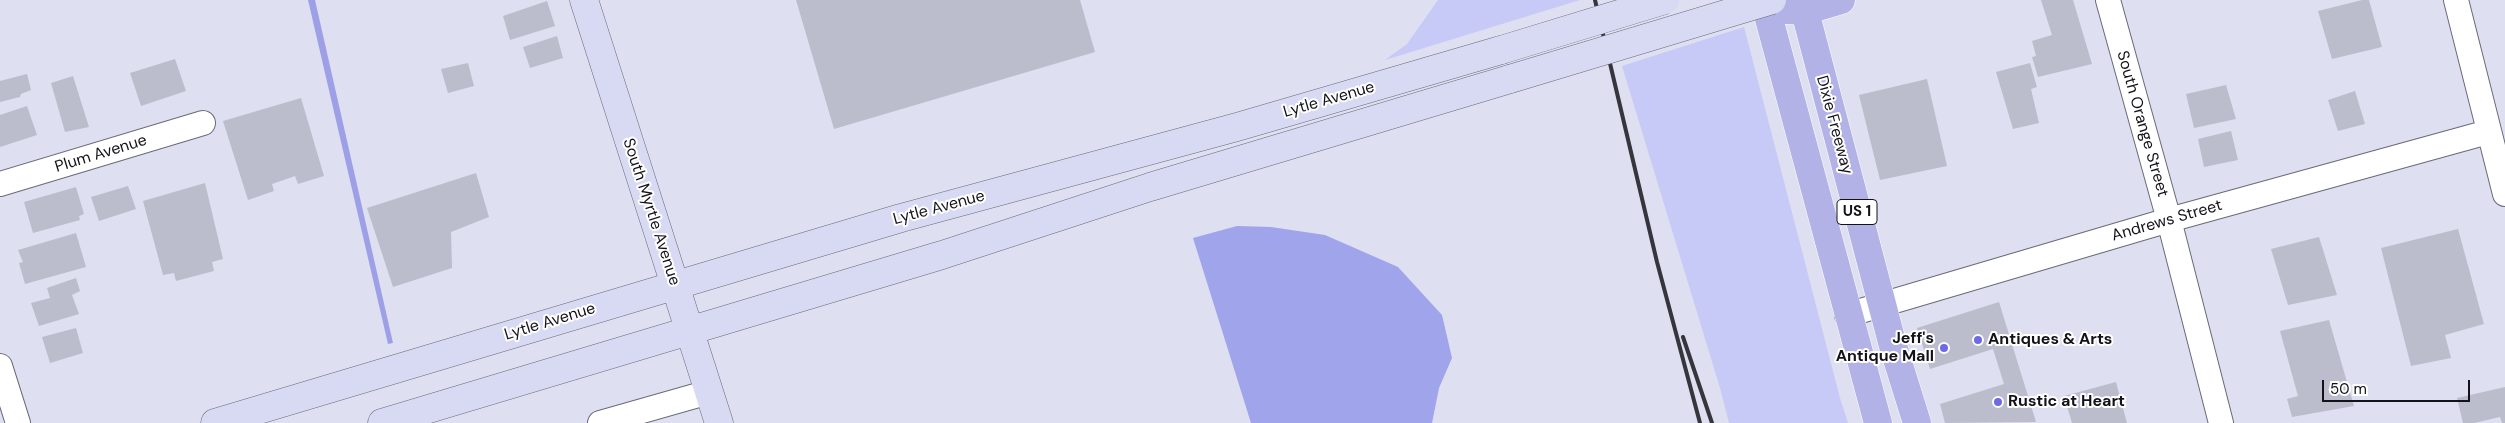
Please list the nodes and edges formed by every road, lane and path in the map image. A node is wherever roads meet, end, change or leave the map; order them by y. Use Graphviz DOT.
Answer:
graph roads {
  1 [pos="584,0"];
  2 [pos="1665,0"];
  3 [pos="1766,0"];
  4 [pos="1841,0"];
  5 [pos="2108,0"];
  6 [pos="2456,0"];
  7 [pos="1803,6"];
  8 [pos="203,123"];
  9 [pos="2488,132"];
  10 [pos="0,184"];
  11 [pos="2505,194"];
  12 [pos="2169,220"];
  13 [pos="675,285"];
  14 [pos="1882,305"];
  15 [pos="1847,315"];
  16 [pos="690,330"];
  17 [pos="0,366"];
  18 [pos="709,392"];
  19 [pos="18,423"];
  20 [pos="215,423"];
  21 [pos="382,423"];
  22 [pos="600,423"];
  23 [pos="719,423"];
  24 [pos="1878,423"];
  25 [pos="1917,423"];
  26 [pos="2221,423"];
  1 -- 13 [label="main road, South Myrtle Avenue"];
  2 -- 13 [label="main road, Lytle Avenue, bridge"];
  3 -- 7 [label="main road"];
  3 -- 15 [label="main road, US 1"];
  3 -- 16 [label="main road, Lytle Avenue, bridge"];
  4 -- 7 [label="main road"];
  5 -- 12 [label="street, South Orange Street"];
  6 -- 9 [label="street"];
  7 -- 14 [label="main road, Dixie Freeway / US 1"];
  8 -- 10 [label="street, Plum Avenue"];
  9 -- 11 [label="street"];
  9 -- 12 [label="street, Andrews Street"];
  12 -- 14 [label="street, Andrews Street"];
  12 -- 26 [label="street, South Orange Street"];
  13 -- 16 [label="main road, South Myrtle Avenue"];
  13 -- 20 [label="main road, Lytle Avenue"];
  14 -- 15 [label="street, Andrews Street"];
  14 -- 25 [label="main road, Dixie Freeway / US 1"];
  15 -- 24 [label="main road, US 1"];
  16 -- 18 [label="main road, South Myrtle Avenue"];
  16 -- 21 [label="main road, Lytle Avenue"];
  17 -- 19 [label="street"];
  18 -- 22 [label="street"];
  18 -- 23 [label="main road, South Myrtle Avenue"];
}
